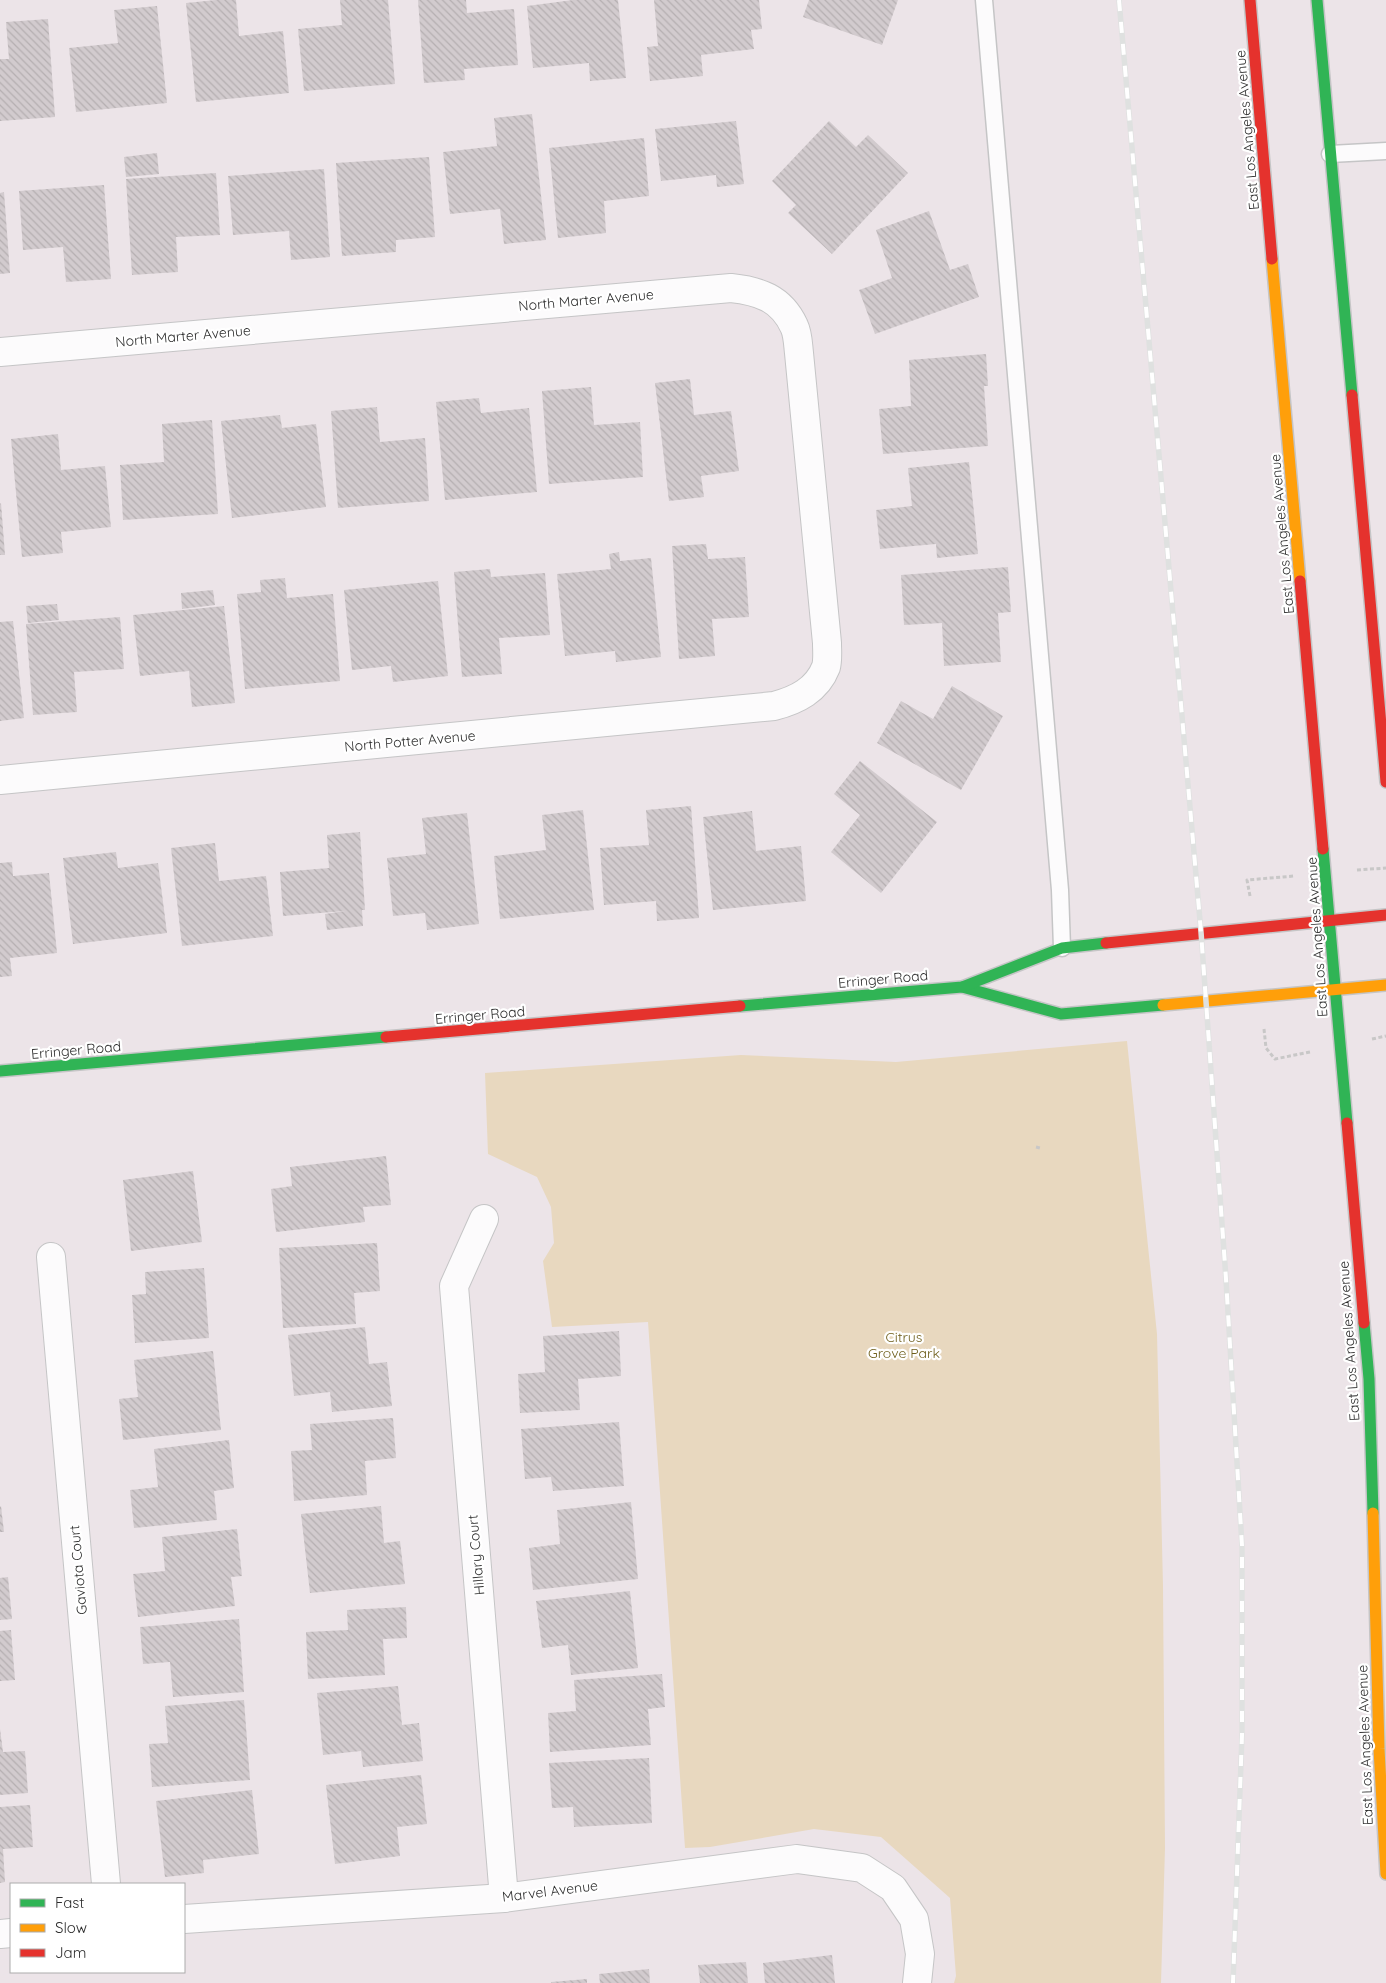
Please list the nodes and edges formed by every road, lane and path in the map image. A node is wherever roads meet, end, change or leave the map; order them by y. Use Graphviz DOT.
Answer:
graph roads {
  1 [pos="984,0"];
  2 [pos="1250,0"];
  3 [pos="1317,0"];
  4 [pos="1386,150"];
  5 [pos="1330,154"];
  6 [pos="0,352"];
  7 [pos="1378,623"];
  8 [pos="814,685"];
  9 [pos="0,780"];
  10 [pos="1386,782"];
  11 [pos="1386,915"];
  12 [pos="1331,920"];
  13 [pos="1062,948"];
  14 [pos="1386,985"];
  15 [pos="962,987"];
  16 [pos="1336,989"];
  17 [pos="0,1071"];
  18 [pos="484,1219"];
  19 [pos="51,1257"];
  20 [pos="1386,1874"];
  21 [pos="106,1883"];
  22 [pos="504,1898"];
  23 [pos="185,1919"];
  24 [pos="917,1983"];
  1 -- 13 [label="lane"];
  2 -- 12 [label="main road, East Los Angeles Avenue"];
  3 -- 5 [label="main road"];
  4 -- 5 [label="lane"];
  5 -- 7 [label="main road"];
  6 -- 8 [label="street, North Marter Avenue"];
  7 -- 10 [label="main road"];
  8 -- 9 [label="street, North Potter Avenue"];
  11 -- 12 [label="main road, Erringer Road"];
  12 -- 13 [label="main road, Erringer Road"];
  12 -- 16 [label="main road, East Los Angeles Avenue"];
  13 -- 15 [label="main road, Erringer Road"];
  14 -- 16 [label="main road, Erringer Road"];
  15 -- 16 [label="main road, Erringer Road"];
  15 -- 17 [label="main road, Erringer Road"];
  16 -- 20 [label="main road, East Los Angeles Avenue"];
  18 -- 22 [label="street, Hillary Court"];
  19 -- 21 [label="street, Gaviota Court"];
  22 -- 23 [label="street, Marvel Avenue"];
  22 -- 24 [label="street, Marvel Avenue"];
}
